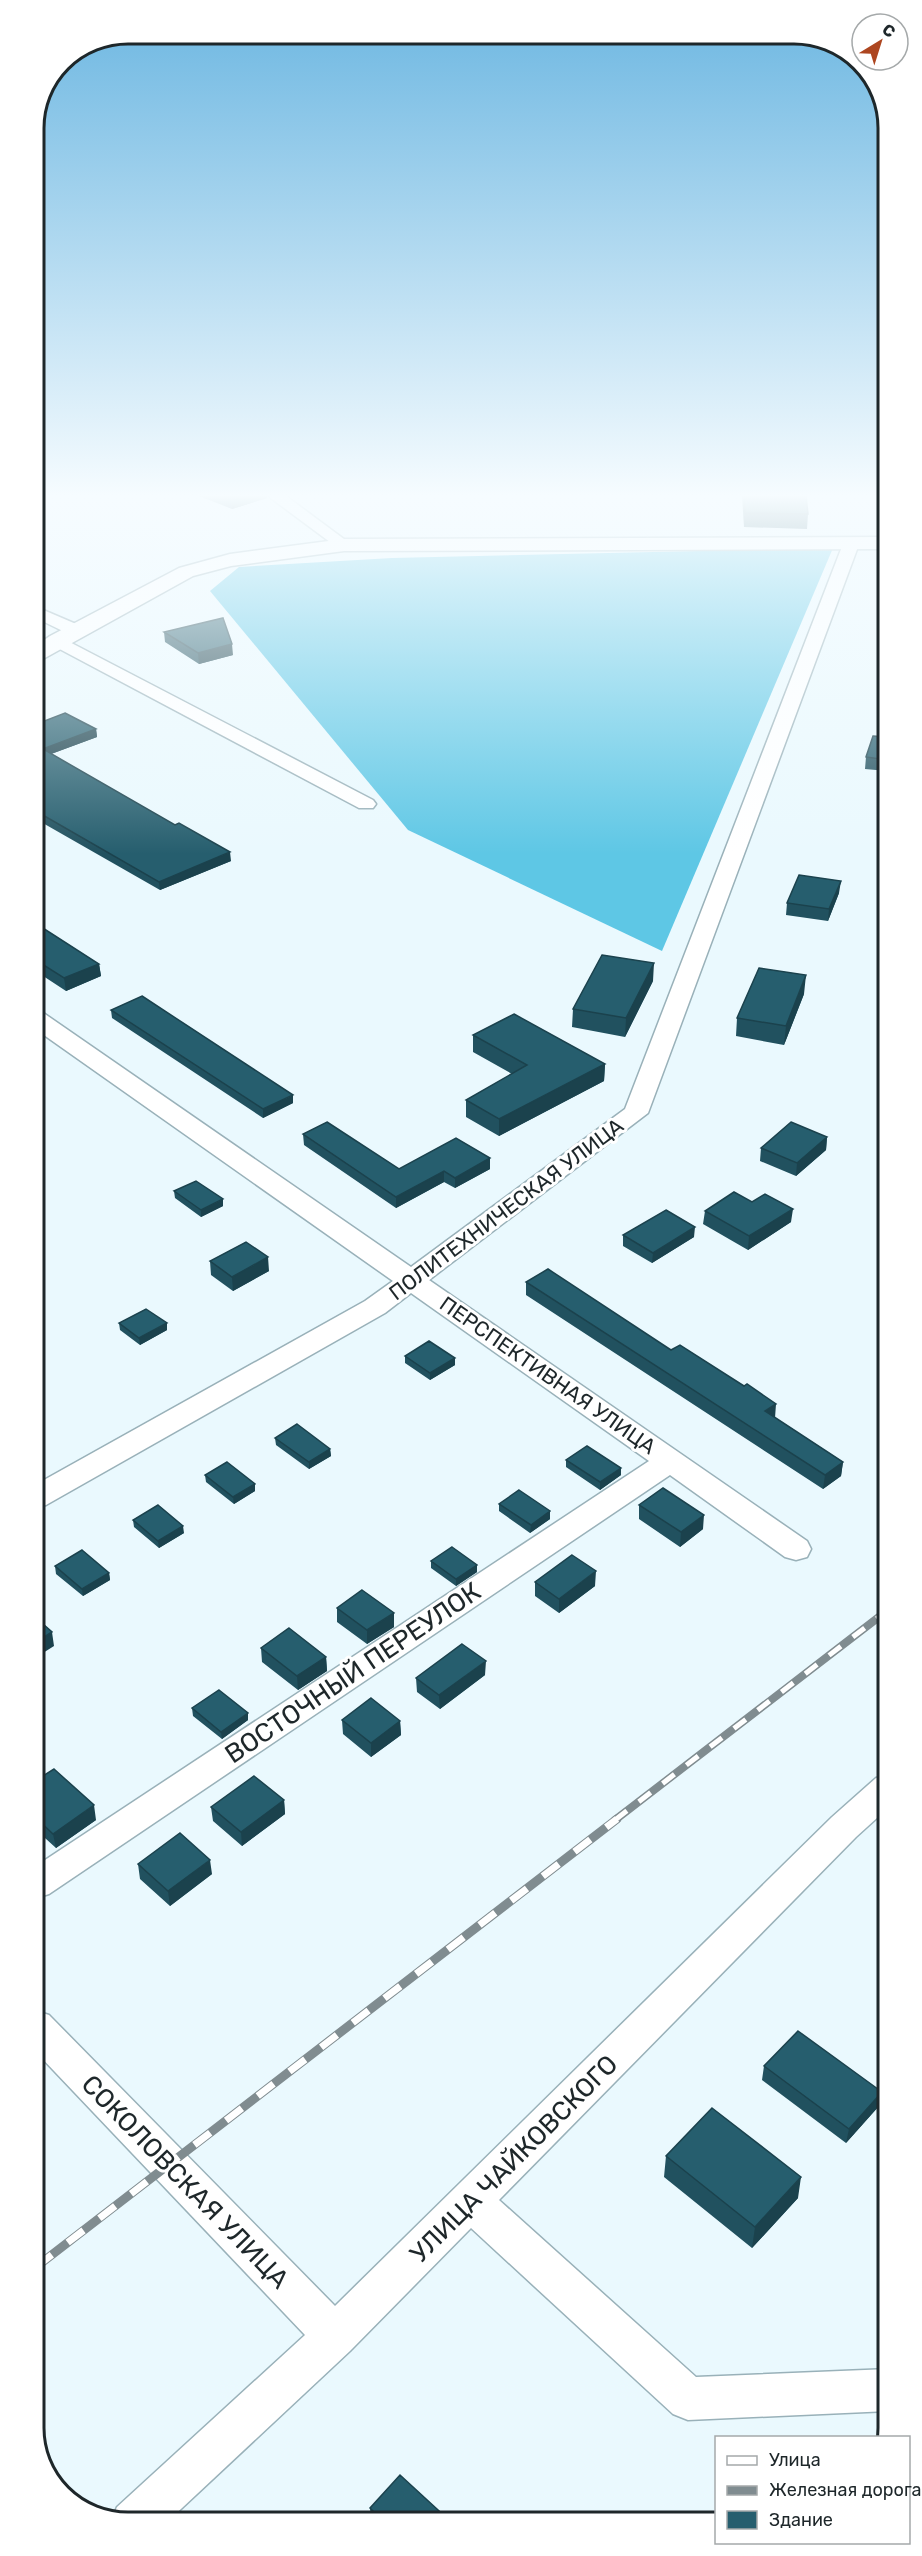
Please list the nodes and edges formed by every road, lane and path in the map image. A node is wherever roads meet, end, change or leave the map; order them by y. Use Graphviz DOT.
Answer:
graph roads {
  1 [pos="106,615"];
  2 [pos="824,615"];
  3 [pos="44,618"];
  4 [pos="68,636"];
  5 [pos="44,651"];
  6 [pos="366,804"];
  7 [pos="44,1024"];
  8 [pos="412,1280"];
  9 [pos="670,1461"];
  10 [pos="43,1493"];
  11 [pos="796,1549"];
  12 [pos="878,1797"];
  13 [pos="43,1879"];
  14 [pos="43,2034"];
  15 [pos="472,2202"];
  16 [pos="335,2336"];
  17 [pos="878,2390"];
  18 [pos="144,2512"];
  1 -- 4 [label="main road"];
  2 -- 8 [label="street, ПОЛИТЕХНИЧЕСКАЯ УЛИЦА"];
  3 -- 4 [label="street"];
  4 -- 5 [label="main road"];
  4 -- 6 [label="street"];
  7 -- 8 [label="street, ПЕРСПЕКТИВНАЯ УЛИЦА"];
  8 -- 9 [label="street, ПЕРСПЕКТИВНАЯ УЛИЦА"];
  8 -- 10 [label="street, ПОЛИТЕХНИЧЕСКАЯ УЛИЦА"];
  9 -- 11 [label="street, ПЕРСПЕКТИВНАЯ УЛИЦА"];
  9 -- 13 [label="street, ВОСТОЧНЫЙ ПЕРЕУЛОК"];
  12 -- 15 [label="street, УЛИЦА ЧАЙКОВСКОГО"];
  14 -- 16 [label="street, СОКОЛОВСКАЯ УЛИЦА"];
  15 -- 16 [label="street, УЛИЦА ЧАЙКОВСКОГО"];
  15 -- 17 [label="street"];
  16 -- 18 [label="street, УЛИЦА ЧАЙКОВСКОГО"];
}
